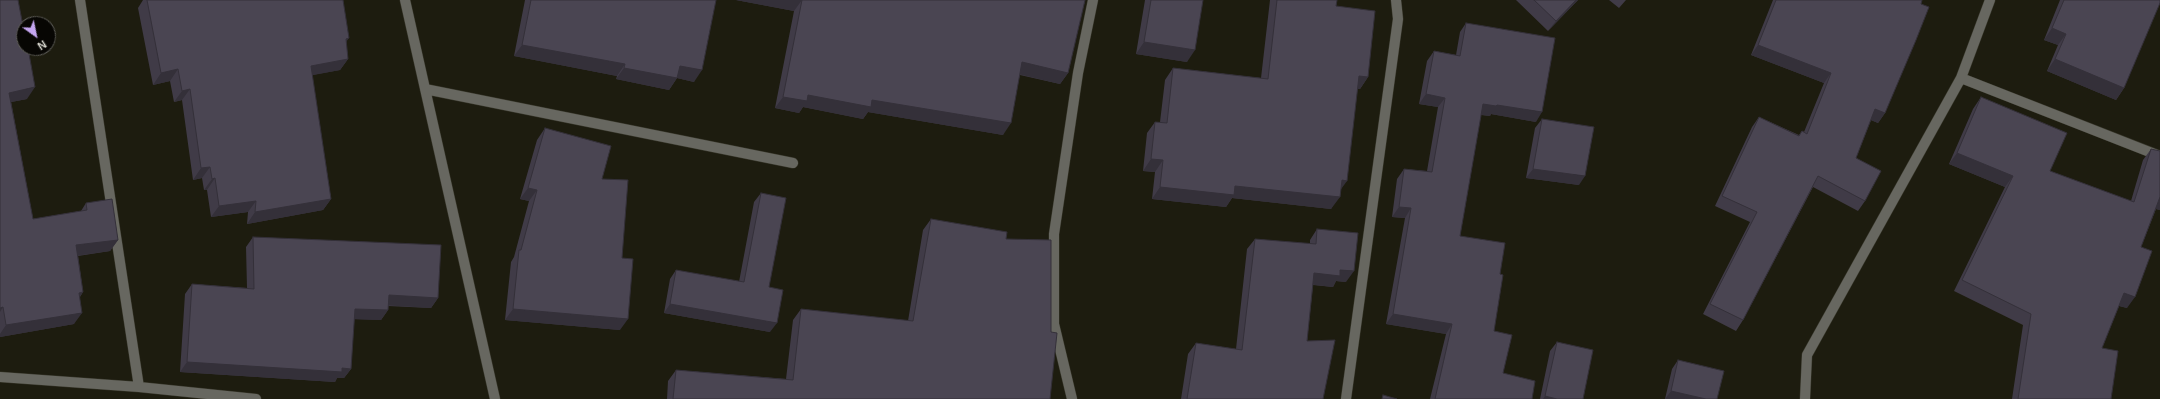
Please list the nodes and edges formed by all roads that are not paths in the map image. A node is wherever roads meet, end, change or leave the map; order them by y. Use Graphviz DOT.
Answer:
graph roads {
  1 [pos="80,0"];
  2 [pos="405,0"];
  3 [pos="1093,0"];
  4 [pos="1396,0"];
  5 [pos="1990,0"];
  6 [pos="1961,78"];
  7 [pos="425,89"];
  8 [pos="2160,156"];
  9 [pos="793,163"];
  10 [pos="0,377"];
  11 [pos="139,387"];
  12 [pos="256,399"];
  13 [pos="495,399"];
  14 [pos="1072,399"];
  15 [pos="1346,399"];
  16 [pos="1805,399"];
  1 -- 11 [label="street"];
  2 -- 7 [label="street"];
  3 -- 14 [label="street"];
  4 -- 15 [label="street"];
  5 -- 6 [label="street"];
  6 -- 8 [label="street"];
  6 -- 16 [label="street"];
  7 -- 9 [label="street"];
  7 -- 13 [label="street"];
  10 -- 11 [label="street"];
  11 -- 12 [label="street"];
}
